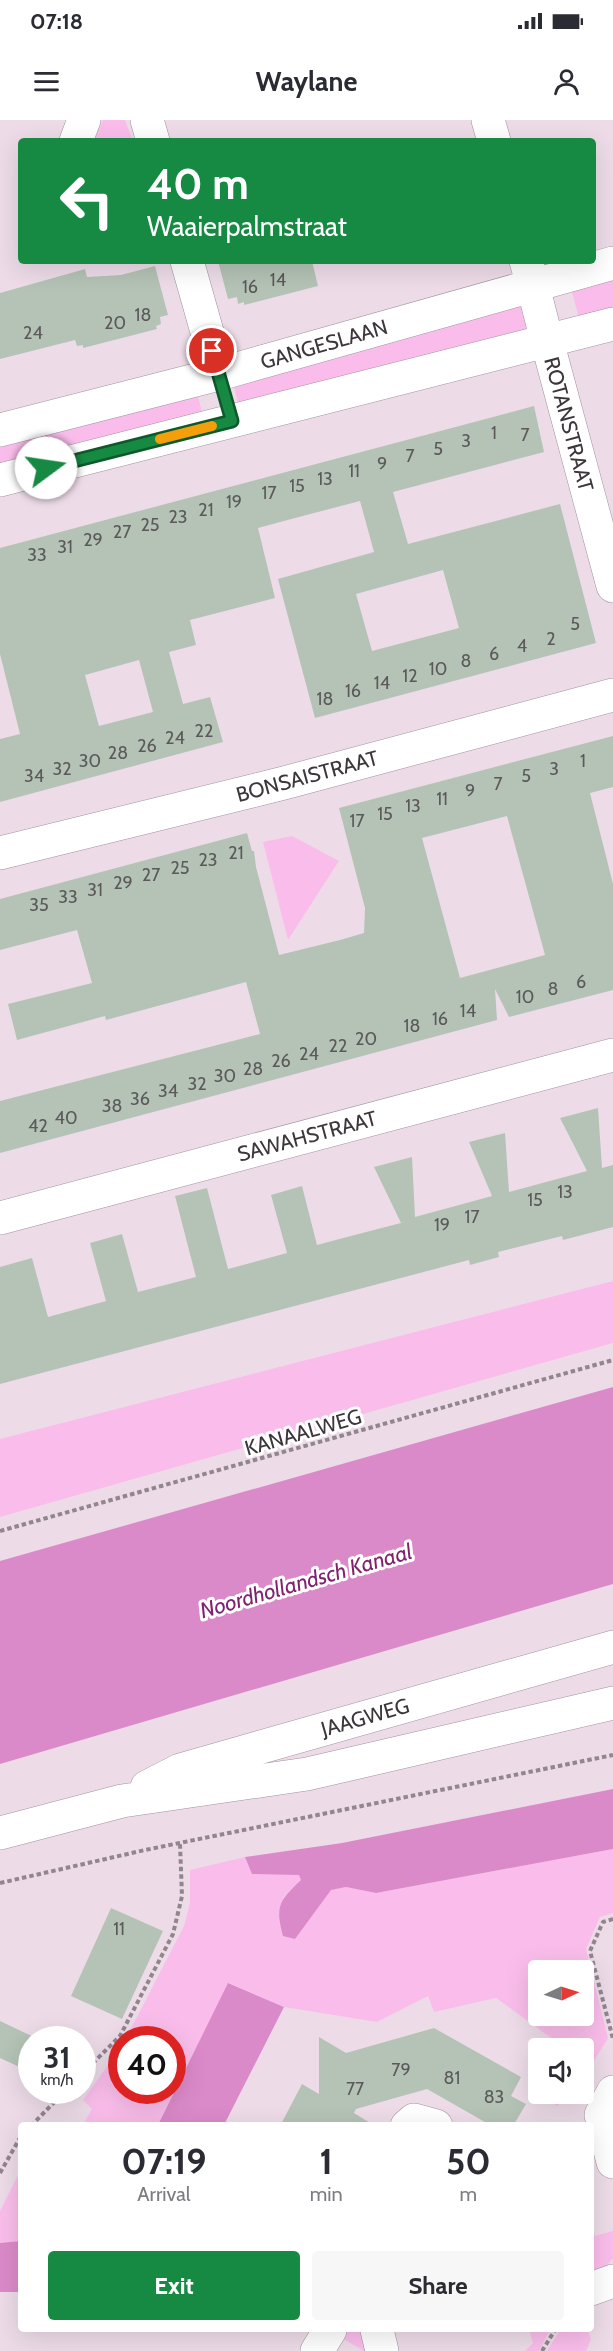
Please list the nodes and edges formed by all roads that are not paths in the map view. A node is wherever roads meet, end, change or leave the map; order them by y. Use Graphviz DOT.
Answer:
graph roads {
  1 [pos="84,120"];
  2 [pos="147,120"];
  3 [pos="488,120"];
  4 [pos="77,138"];
  5 [pos="152,138"];
  6 [pos="493,138"];
  7 [pos="613,263"];
  8 [pos="188,264"];
  9 [pos="529,274"];
  10 [pos="613,324"];
  11 [pos="547,341"];
  12 [pos="219,374"];
  13 [pos="232,421"];
  14 [pos="0,430"];
  15 [pos="0,480"];
  16 [pos="613,586"];
  17 [pos="613,695"];
  18 [pos="0,853"];
  19 [pos="613,1055"];
  20 [pos="0,1218"];
  21 [pos="613,1647"];
  22 [pos="613,1703"];
  23 [pos="122,1801"];
  24 [pos="0,1833"];
  25 [pos="613,2092"];
  26 [pos="613,2162"];
  27 [pos="613,2282"];
  28 [pos="594,2288"];
  29 [pos="329,2332"];
  30 [pos="377,2332"];
  31 [pos="317,2351"];
  32 [pos="382,2351"];
  1 -- 4 [label="street"];
  2 -- 5 [label="street"];
  3 -- 6 [label="street"];
  7 -- 9 [label="street, GANGESLAAN"];
  8 -- 12 [label="street"];
  9 -- 11 [label="street, ROTANSTRAAT"];
  9 -- 12 [label="street, GANGESLAAN"];
  10 -- 11 [label="street"];
  11 -- 13 [label="street"];
  11 -- 16 [label="street, ROTANSTRAAT"];
  12 -- 13 [label="street"];
  12 -- 14 [label="street, GANGESLAAN"];
  13 -- 15 [label="street"];
  17 -- 18 [label="street, BONSAISTRAAT"];
  19 -- 20 [label="street, SAWAHSTRAAT"];
  21 -- 23 [label="street, JAAGWEG"];
  22 -- 23 [label="street, JAAGWEG"];
  23 -- 24 [label="street, JAAGWEG"];
  25 -- 26 [label="street"];
  27 -- 28 [label="street"];
  29 -- 31 [label="street"];
  30 -- 32 [label="street"];
}
